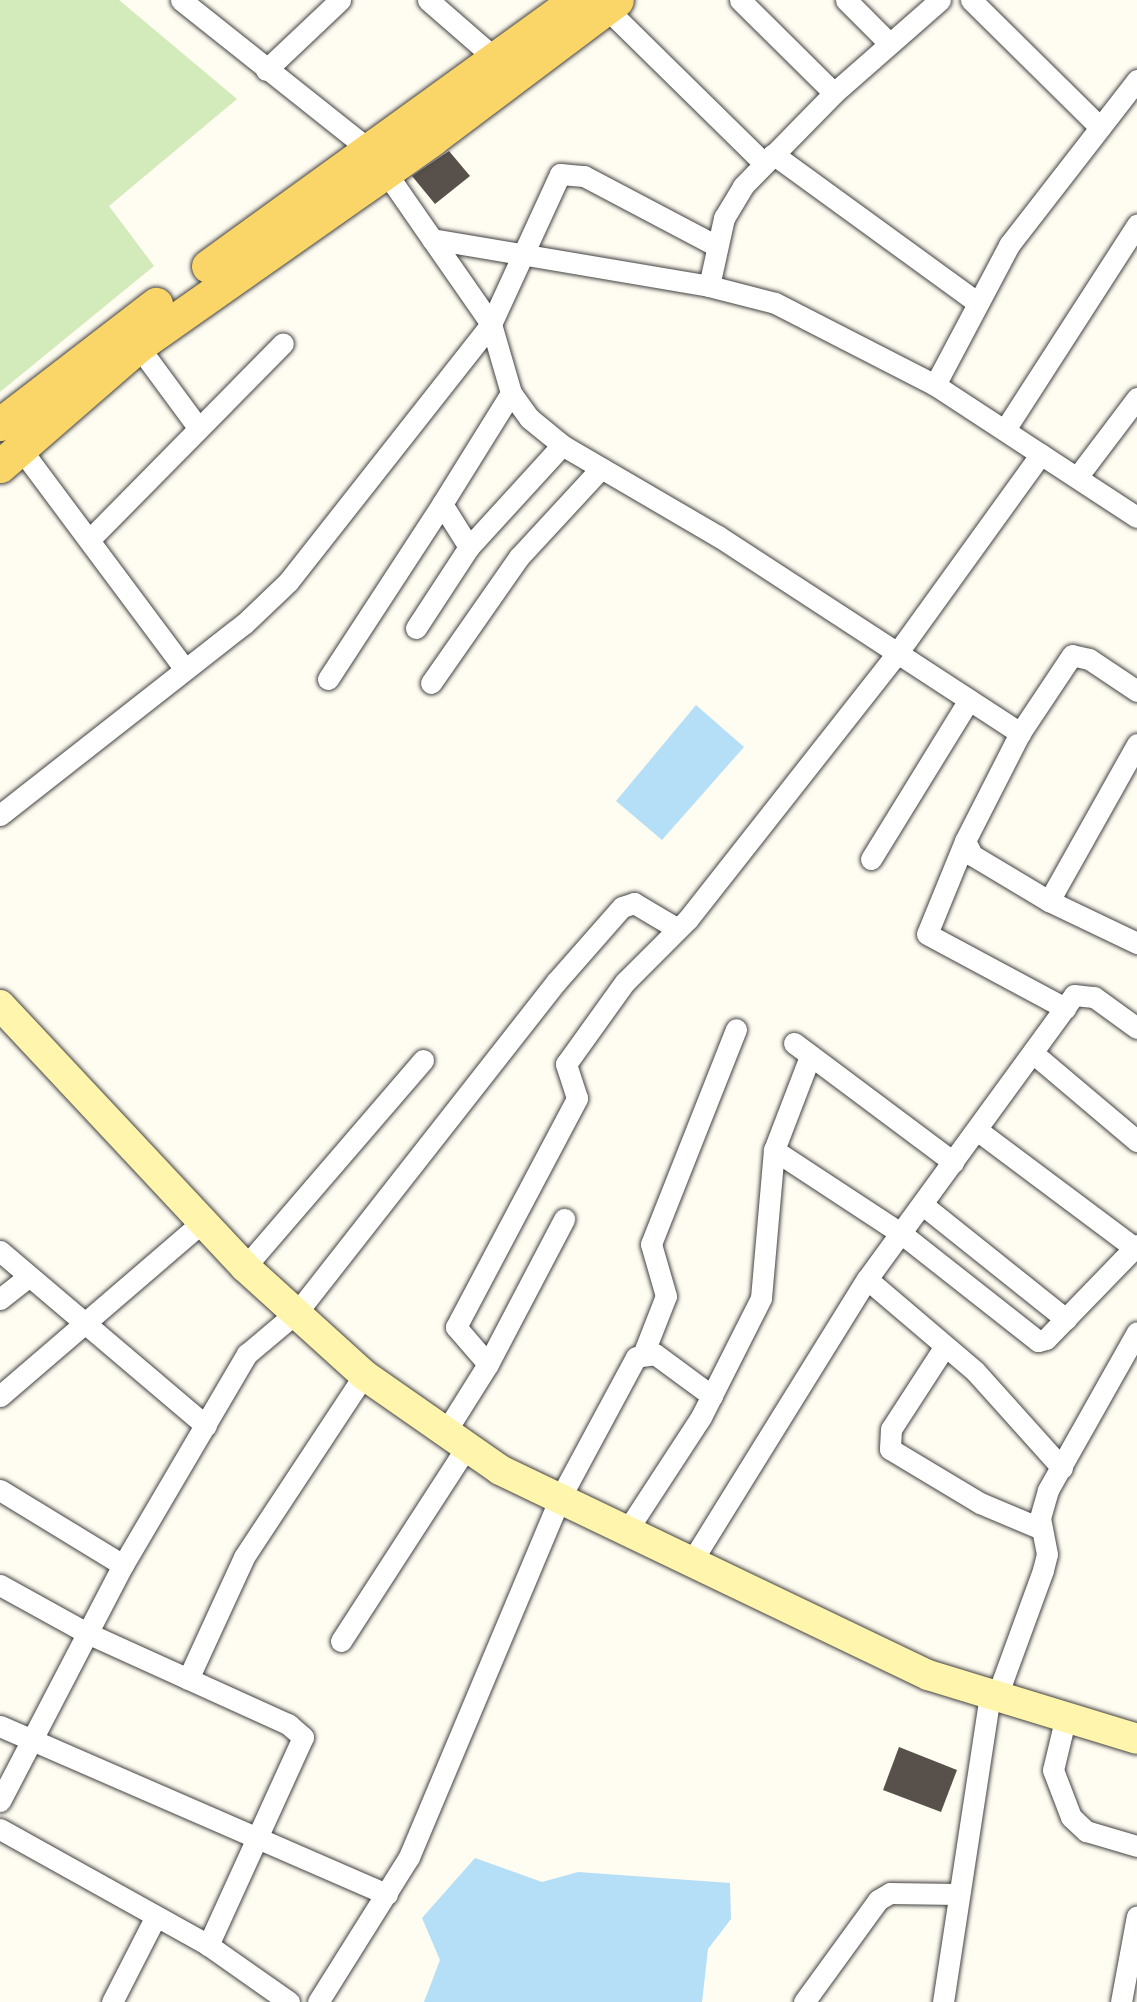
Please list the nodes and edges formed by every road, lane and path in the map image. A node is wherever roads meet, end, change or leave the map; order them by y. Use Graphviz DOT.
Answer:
graph roads {
  1 [pos="340,0"];
  2 [pos="428,0"];
  3 [pos="740,0"];
  4 [pos="846,0"];
  5 [pos="940,0"];
  6 [pos="971,0"];
  7 [pos="184,1"];
  8 [pos="599,3"];
  9 [pos="888,43"];
  10 [pos="497,60"];
  11 [pos="266,70"];
  12 [pos="1137,80"];
  13 [pos="834,93"];
  14 [pos="1100,127"];
  15 [pos="768,158"];
  16 [pos="378,161"];
  17 [pos="1137,225"];
  18 [pos="432,239"];
  19 [pos="717,246"];
  20 [pos="518,257"];
  21 [pos="709,286"];
  22 [pos="978,303"];
  23 [pos="491,324"];
  24 [pos="283,343"];
  25 [pos="138,346"];
  26 [pos="935,385"];
  27 [pos="512,393"];
  28 [pos="1137,398"];
  29 [pos="197,426"];
  30 [pos="1006,428"];
  31 [pos="11,431"];
  32 [pos="562,445"];
  33 [pos="1041,454"];
  34 [pos="601,468"];
  35 [pos="1078,476"];
  36 [pos="442,504"];
  37 [pos="1137,517"];
  38 [pos="89,540"];
  39 [pos="469,547"];
  40 [pos="416,628"];
  41 [pos="898,652"];
  42 [pos="185,669"];
  43 [pos="328,679"];
  44 [pos="431,683"];
  45 [pos="1137,691"];
  46 [pos="969,700"];
  47 [pos="1020,733"];
  48 [pos="1137,744"];
  49 [pos="0,815"];
  50 [pos="965,841"];
  51 [pos="871,859"];
  52 [pos="1049,901"];
  53 [pos="678,929"];
  54 [pos="1134,936"];
  55 [pos="0,1005"];
  56 [pos="1065,1009"];
  57 [pos="1137,1028"];
  58 [pos="736,1029"];
  59 [pos="1034,1054"];
  60 [pos="423,1059"];
  61 [pos="977,1130"];
  62 [pos="1137,1141"];
  63 [pos="774,1150"];
  64 [pos="953,1162"];
  65 [pos="923,1205"];
  66 [pos="564,1219"];
  67 [pos="201,1223"];
  68 [pos="902,1234"];
  69 [pos="1136,1246"];
  70 [pos="0,1251"];
  71 [pos="245,1266"];
  72 [pos="28,1278"];
  73 [pos="867,1279"];
  74 [pos="0,1299"];
  75 [pos="298,1311"];
  76 [pos="1066,1319"];
  77 [pos="83,1320"];
  78 [pos="1137,1332"];
  79 [pos="943,1349"];
  80 [pos="644,1352"];
  81 [pos="488,1364"];
  82 [pos="364,1375"];
  83 [pos="0,1396"];
  84 [pos="712,1396"];
  85 [pos="206,1426"];
  86 [pos="456,1439"];
  87 [pos="1062,1468"];
  88 [pos="0,1490"];
  89 [pos="559,1500"];
  90 [pos="1042,1530"];
  91 [pos="626,1532"];
  92 [pos="690,1564"];
  93 [pos="123,1565"];
  94 [pos="0,1585"];
  95 [pos="86,1633"];
  96 [pos="341,1641"];
  97 [pos="188,1679"];
  98 [pos="994,1696"];
  99 [pos="1065,1720"];
  100 [pos="0,1726"];
  101 [pos="1137,1739"];
  102 [pos="30,1740"];
  103 [pos="0,1801"];
  104 [pos="0,1829"];
  105 [pos="257,1836"];
  106 [pos="1137,1846"];
  107 [pos="387,1894"];
  108 [pos="958,1894"];
  109 [pos="1137,1916"];
  110 [pos="155,1918"];
  111 [pos="208,1945"];
  112 [pos="112,2002"];
  113 [pos="289,2002"];
  114 [pos="318,2002"];
  115 [pos="804,2002"];
  116 [pos="943,2002"];
  117 [pos="1121,2002"];
  1 -- 11 [label="street"];
  2 -- 10 [label="street"];
  3 -- 13 [label="street"];
  4 -- 9 [label="street"];
  5 -- 9 [label="street"];
  6 -- 14 [label="street"];
  7 -- 11 [label="street"];
  8 -- 10 [label="main road"];
  8 -- 15 [label="street"];
  8 -- 16 [label="main road"];
  9 -- 13 [label="street"];
  10 -- 16 [label="main road"];
  11 -- 16 [label="street"];
  12 -- 14 [label="street"];
  13 -- 15 [label="street"];
  14 -- 22 [label="street"];
  15 -- 19 [label="street"];
  15 -- 22 [label="street"];
  16 -- 18 [label="street"];
  16 -- 25 [label="main road"];
  16 -- 31 [label="main road"];
  17 -- 30 [label="street"];
  18 -- 20 [label="street"];
  18 -- 23 [label="street"];
  19 -- 20 [label="street"];
  19 -- 21 [label="street"];
  20 -- 21 [label="street"];
  20 -- 23 [label="street"];
  21 -- 26 [label="street"];
  22 -- 26 [label="street"];
  23 -- 27 [label="street"];
  23 -- 42 [label="street"];
  24 -- 29 [label="street"];
  25 -- 29 [label="street"];
  25 -- 31 [label="main road"];
  26 -- 30 [label="street"];
  27 -- 32 [label="street"];
  27 -- 36 [label="street"];
  28 -- 35 [label="street"];
  29 -- 38 [label="street"];
  30 -- 33 [label="street"];
  31 -- 38 [label="street"];
  32 -- 34 [label="street"];
  32 -- 39 [label="street"];
  33 -- 35 [label="street"];
  33 -- 41 [label="street"];
  34 -- 41 [label="street"];
  34 -- 44 [label="street"];
  35 -- 37 [label="street"];
  36 -- 39 [label="street"];
  36 -- 43 [label="street"];
  38 -- 42 [label="street"];
  39 -- 40 [label="street"];
  41 -- 46 [label="street"];
  41 -- 53 [label="street"];
  42 -- 49 [label="street"];
  45 -- 47 [label="street"];
  46 -- 47 [label="street"];
  46 -- 51 [label="street"];
  47 -- 50 [label="street"];
  48 -- 52 [label="street"];
  50 -- 52 [label="street"];
  50 -- 56 [label="street"];
  52 -- 54 [label="street"];
  53 -- 75 [label="street"];
  53 -- 81 [label="street"];
  55 -- 67 [label="street"];
  56 -- 57 [label="street"];
  56 -- 59 [label="street"];
  58 -- 80 [label="street"];
  59 -- 61 [label="street"];
  59 -- 62 [label="street"];
  60 -- 71 [label="street"];
  61 -- 64 [label="street"];
  61 -- 69 [label="street"];
  63 -- 64 [label="street"];
  63 -- 68 [label="street"];
  63 -- 84 [label="street"];
  64 -- 65 [label="street"];
  65 -- 68 [label="street"];
  65 -- 76 [label="street"];
  66 -- 81 [label="street"];
  67 -- 71 [label="street"];
  67 -- 77 [label="street"];
  68 -- 73 [label="street"];
  68 -- 76 [label="street"];
  69 -- 76 [label="street"];
  70 -- 72 [label="street"];
  71 -- 75 [label="street"];
  72 -- 74 [label="street"];
  72 -- 77 [label="street"];
  73 -- 79 [label="street"];
  73 -- 92 [label="street"];
  75 -- 82 [label="street"];
  75 -- 85 [label="street"];
  77 -- 83 [label="street"];
  77 -- 85 [label="street"];
  78 -- 87 [label="street"];
  79 -- 87 [label="street"];
  79 -- 90 [label="street"];
  80 -- 84 [label="street"];
  80 -- 89 [label="street"];
  81 -- 86 [label="street"];
  82 -- 86 [label="street"];
  82 -- 97 [label="street"];
  84 -- 91 [label="street"];
  85 -- 93 [label="street"];
  86 -- 89 [label="street"];
  86 -- 96 [label="street"];
  87 -- 90 [label="street"];
  88 -- 93 [label="street"];
  89 -- 91 [label="street"];
  89 -- 107 [label="street"];
  90 -- 98 [label="street"];
  91 -- 92 [label="street"];
  92 -- 98 [label="street"];
  93 -- 95 [label="street"];
  94 -- 95 [label="street"];
  95 -- 97 [label="street"];
  95 -- 102 [label="street"];
  97 -- 105 [label="street"];
  98 -- 99 [label="street"];
  98 -- 108 [label="street"];
  99 -- 101 [label="street"];
  99 -- 106 [label="street"];
  100 -- 102 [label="street"];
  102 -- 103 [label="street"];
  102 -- 105 [label="street"];
  104 -- 110 [label="street"];
  105 -- 107 [label="street"];
  105 -- 111 [label="street"];
  107 -- 114 [label="street"];
  108 -- 115 [label="street"];
  108 -- 116 [label="street"];
  109 -- 117 [label="street"];
  110 -- 111 [label="street"];
  110 -- 112 [label="street"];
  111 -- 113 [label="street"];
}
